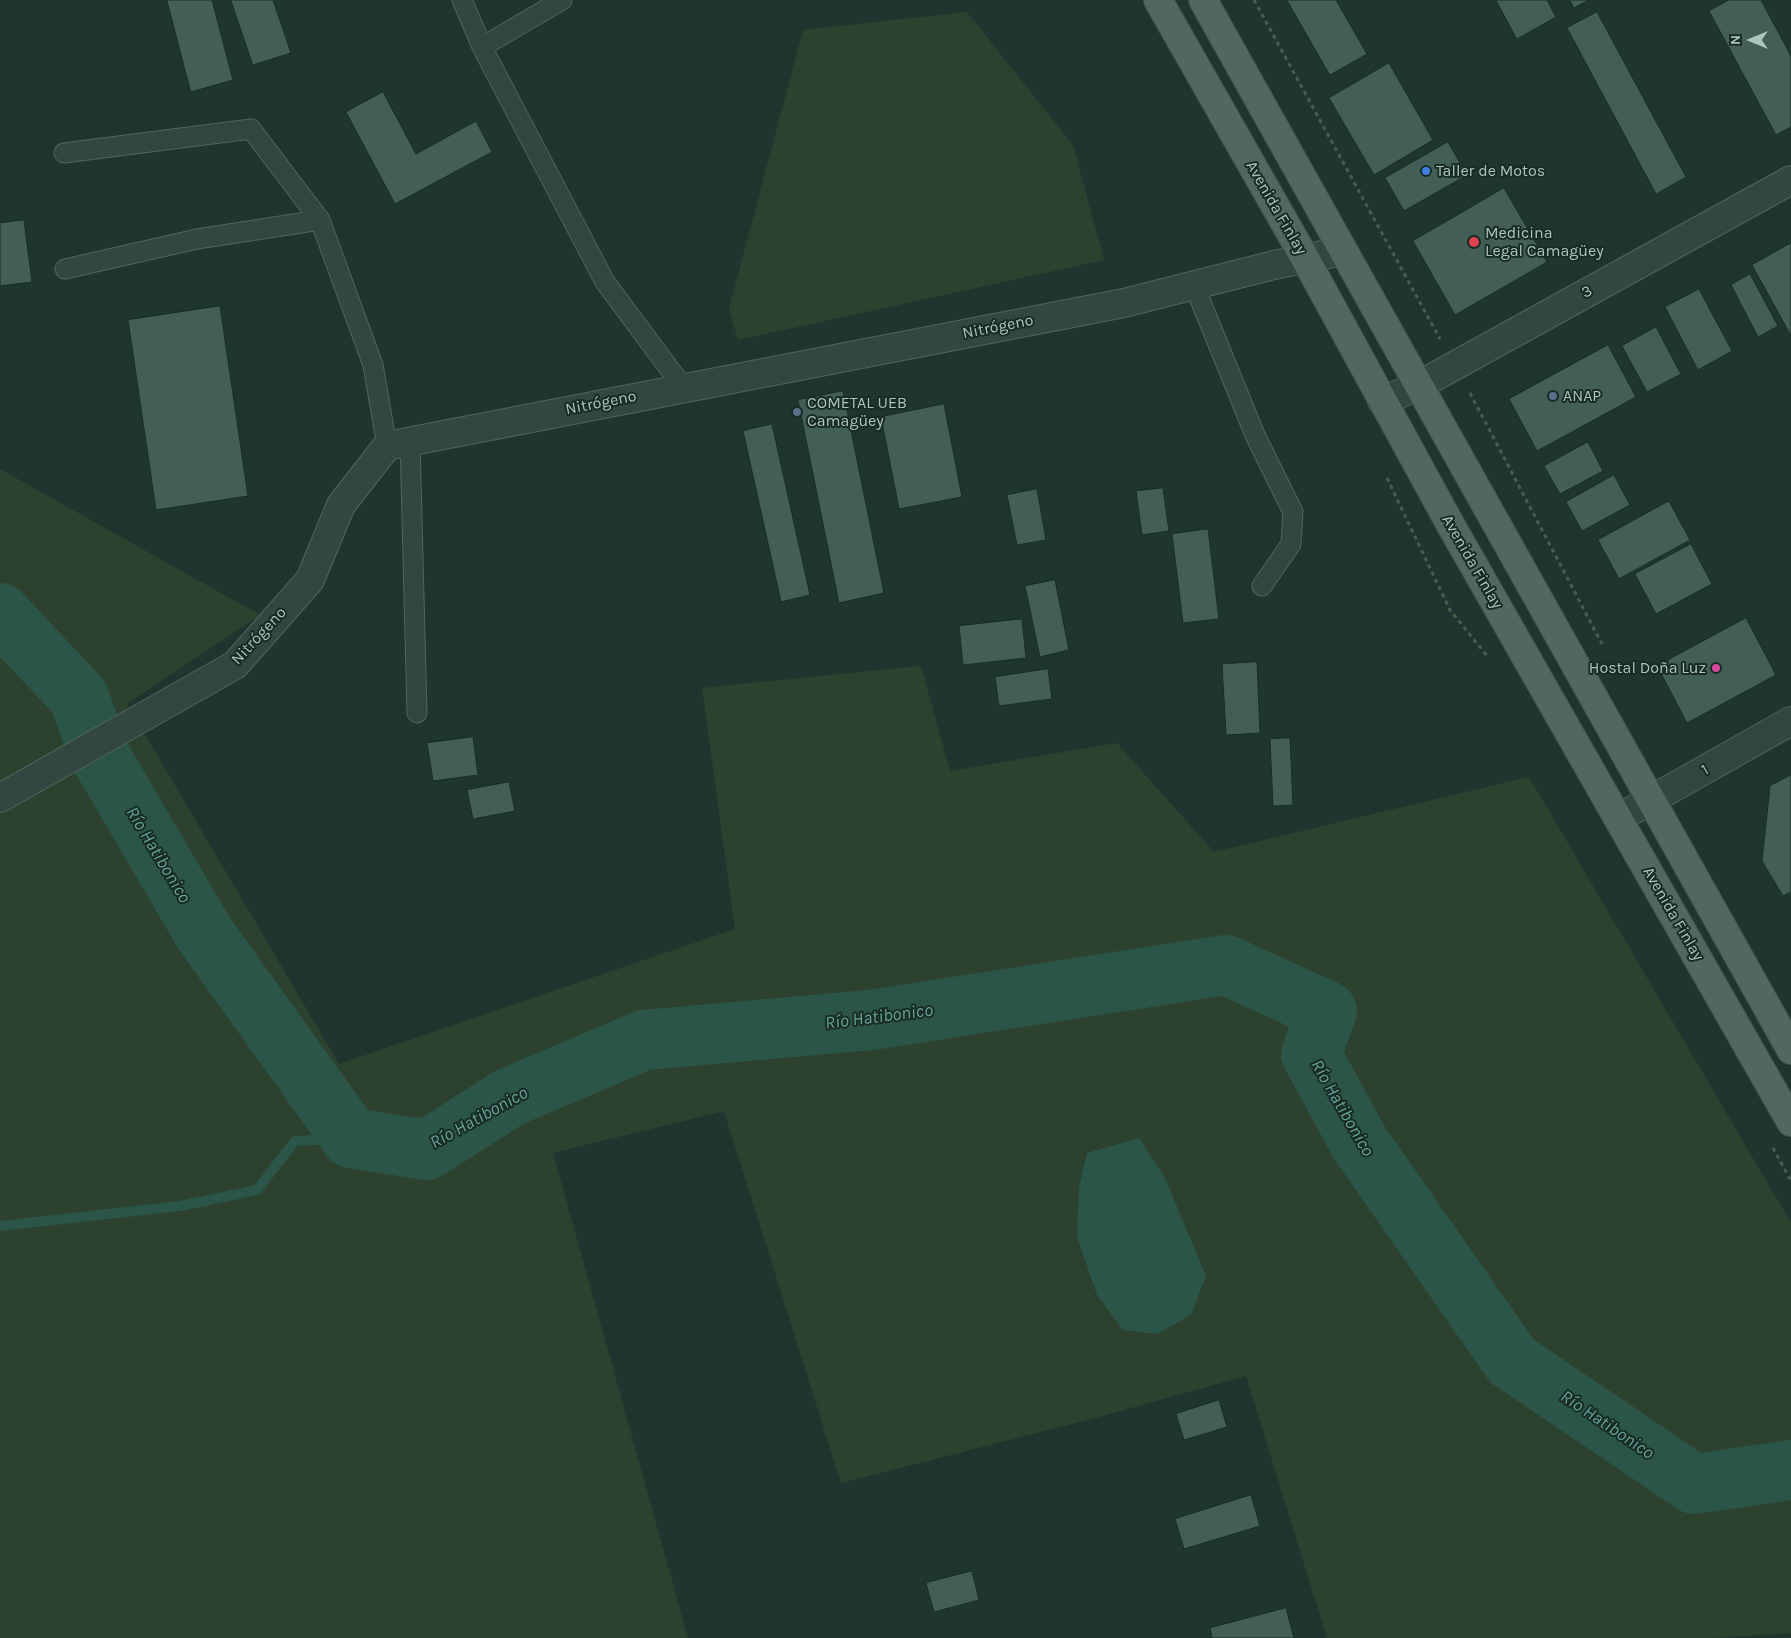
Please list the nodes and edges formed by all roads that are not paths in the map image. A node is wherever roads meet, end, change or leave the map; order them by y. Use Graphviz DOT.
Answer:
graph roads {
  1 [pos="462,0"];
  2 [pos="562,0"];
  3 [pos="1202,0"];
  4 [pos="1163,1"];
  5 [pos="482,47"];
  6 [pos="64,153"];
  7 [pos="1791,180"];
  8 [pos="320,220"];
  9 [pos="1342,251"];
  10 [pos="1306,260"];
  11 [pos="65,269"];
  12 [pos="1194,285"];
  13 [pos="1418,386"];
  14 [pos="683,388"];
  15 [pos="1382,401"];
  16 [pos="398,443"];
  17 [pos="1262,586"];
  18 [pos="417,713"];
  19 [pos="1791,721"];
  20 [pos="0,798"];
  21 [pos="1651,800"];
  22 [pos="1619,818"];
  23 [pos="1791,1050"];
  24 [pos="1791,1122"];
  1 -- 5 [label="lane"];
  2 -- 5 [label="lane"];
  3 -- 9 [label="main road"];
  4 -- 10 [label="main road, Avenida Finlay"];
  5 -- 14 [label="lane"];
  6 -- 8 [label="lane"];
  7 -- 13 [label="street, 3"];
  8 -- 11 [label="lane"];
  8 -- 16 [label="lane"];
  9 -- 10 [label="street, Nitrógeno"];
  9 -- 13 [label="main road"];
  10 -- 12 [label="street, Nitrógeno"];
  10 -- 15 [label="main road, Avenida Finlay"];
  12 -- 14 [label="street, Nitrógeno"];
  12 -- 17 [label="lane"];
  13 -- 15 [label="street, 3"];
  13 -- 21 [label="main road"];
  14 -- 16 [label="street, Nitrógeno"];
  15 -- 22 [label="main road, Avenida Finlay"];
  16 -- 18 [label="lane"];
  16 -- 20 [label="street, Nitrógeno"];
  19 -- 21 [label="street, 1"];
  21 -- 22 [label="street, 1"];
  21 -- 23 [label="main road"];
  22 -- 24 [label="main road, Avenida Finlay"];
}
